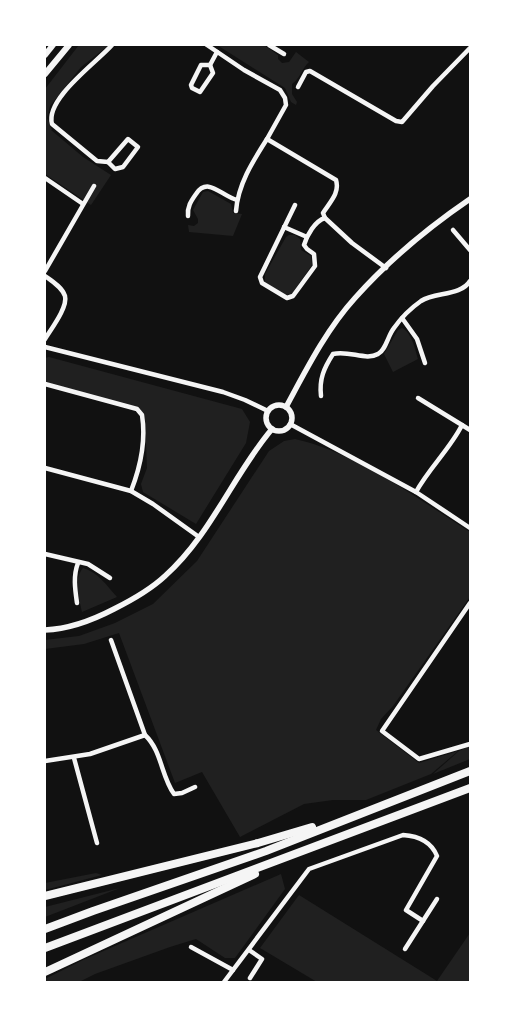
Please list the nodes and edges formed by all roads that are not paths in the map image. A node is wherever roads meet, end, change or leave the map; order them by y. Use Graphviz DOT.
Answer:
graph roads {
  1 [pos="53,45"];
  2 [pos="68,45"];
  3 [pos="112,45"];
  4 [pos="206,45"];
  5 [pos="270,45"];
  6 [pos="470,48"];
  7 [pos="217,52"];
  8 [pos="284,54"];
  9 [pos="45,55"];
  10 [pos="210,65"];
  11 [pos="45,74"];
  12 [pos="298,87"];
  13 [pos="267,139"];
  14 [pos="108,162"];
  15 [pos="45,178"];
  16 [pos="94,186"];
  17 [pos="470,198"];
  18 [pos="237,200"];
  19 [pos="83,204"];
  20 [pos="295,205"];
  21 [pos="236,211"];
  22 [pos="188,216"];
  23 [pos="325,218"];
  24 [pos="284,227"];
  25 [pos="453,230"];
  26 [pos="307,237"];
  27 [pos="470,250"];
  28 [pos="386,268"];
  29 [pos="45,271"];
  30 [pos="45,276"];
  31 [pos="469,284"];
  32 [pos="402,318"];
  33 [pos="45,339"];
  34 [pos="45,347"];
  35 [pos="425,362"];
  36 [pos="45,384"];
  37 [pos="321,396"];
  38 [pos="418,398"];
  39 [pos="286,407"];
  40 [pos="268,411"];
  41 [pos="290,424"];
  42 [pos="462,424"];
  43 [pos="272,429"];
  44 [pos="470,430"];
  45 [pos="45,468"];
  46 [pos="131,491"];
  47 [pos="416,492"];
  48 [pos="470,528"];
  49 [pos="199,538"];
  50 [pos="45,554"];
  51 [pos="78,563"];
  52 [pos="110,578"];
  53 [pos="77,603"];
  54 [pos="470,603"];
  55 [pos="45,630"];
  56 [pos="112,640"];
  57 [pos="145,735"];
  58 [pos="470,744"];
  59 [pos="74,758"];
  60 [pos="45,761"];
  61 [pos="470,772"];
  62 [pos="195,787"];
  63 [pos="470,788"];
  64 [pos="358,814"];
  65 [pos="97,843"];
  66 [pos="314,848"];
  67 [pos="45,896"];
  68 [pos="437,899"];
  69 [pos="423,921"];
  70 [pos="45,930"];
  71 [pos="191,947"];
  72 [pos="45,948"];
  73 [pos="405,949"];
  74 [pos="249,950"];
  75 [pos="233,970"];
  76 [pos="45,972"];
  77 [pos="250,978"];
  78 [pos="224,982"];
  1 -- 9 [label="main road"];
  2 -- 11 [label="main road"];
  3 -- 14 [label="street"];
  4 -- 7 [label="street"];
  5 -- 8 [label="street"];
  6 -- 12 [label="street"];
  7 -- 10 [label="street"];
  7 -- 13 [label="street"];
  10 -- 10 [label="street"];
  13 -- 18 [label="street"];
  13 -- 23 [label="street"];
  14 -- 14 [label="street"];
  15 -- 19 [label="street"];
  16 -- 19 [label="street"];
  17 -- 28 [label="street"];
  18 -- 21 [label="street"];
  18 -- 22 [label="street"];
  19 -- 29 [label="street"];
  20 -- 24 [label="street"];
  23 -- 26 [label="street"];
  23 -- 28 [label="street"];
  24 -- 26 [label="street"];
  24 -- 26 [label="street"];
  25 -- 27 [label="street"];
  28 -- 39 [label="street"];
  30 -- 33 [label="street"];
  31 -- 32 [label="street"];
  32 -- 35 [label="street"];
  32 -- 37 [label="street"];
  34 -- 40 [label="street"];
  36 -- 46 [label="street"];
  38 -- 42 [label="street"];
  39 -- 40 [label="street"];
  39 -- 41 [label="street"];
  40 -- 43 [label="street"];
  41 -- 43 [label="street"];
  41 -- 47 [label="street"];
  42 -- 44 [label="street"];
  42 -- 47 [label="street"];
  43 -- 49 [label="street"];
  45 -- 46 [label="street"];
  46 -- 49 [label="street"];
  47 -- 48 [label="street"];
  49 -- 55 [label="street"];
  50 -- 51 [label="street"];
  51 -- 52 [label="street"];
  51 -- 53 [label="street"];
  54 -- 58 [label="street"];
  56 -- 57 [label="street"];
  57 -- 59 [label="street"];
  57 -- 62 [label="street"];
  59 -- 60 [label="street"];
  59 -- 65 [label="street"];
  61 -- 64 [label="highway"];
  63 -- 66 [label="highway"];
  64 -- 67 [label="highway"];
  64 -- 70 [label="highway"];
  66 -- 72 [label="highway"];
  66 -- 76 [label="highway"];
  68 -- 69 [label="street"];
  69 -- 73 [label="street"];
  69 -- 74 [label="street"];
  71 -- 75 [label="street"];
  74 -- 75 [label="street"];
  74 -- 77 [label="street"];
  75 -- 78 [label="street"];
}
